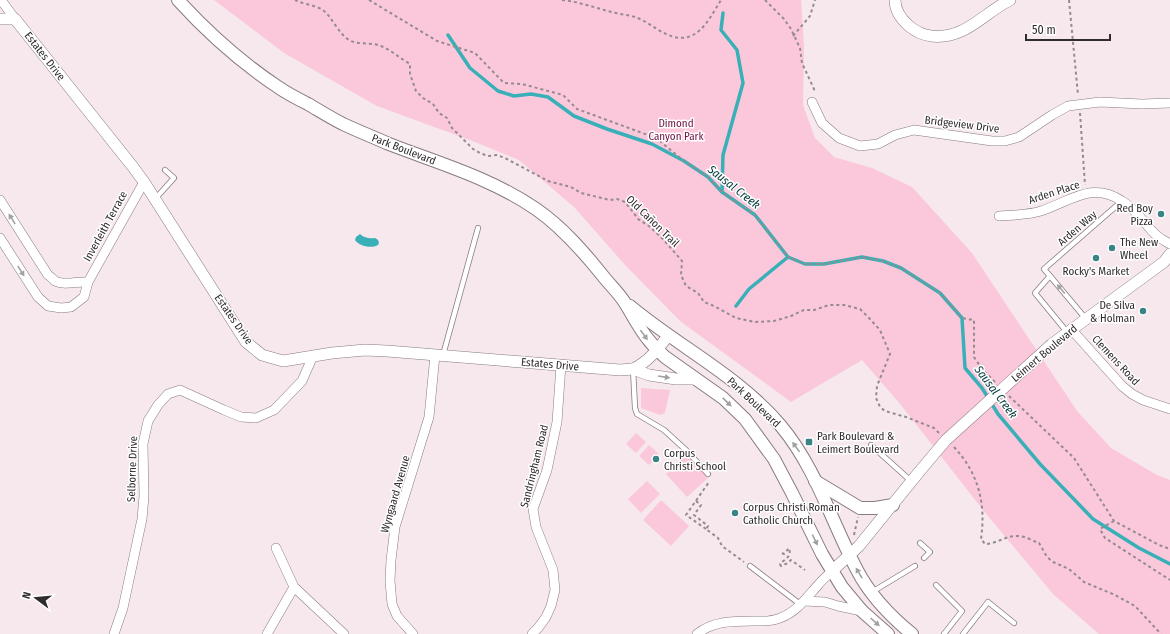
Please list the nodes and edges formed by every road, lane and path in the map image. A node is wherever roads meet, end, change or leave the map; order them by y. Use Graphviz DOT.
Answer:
graph roads {
  1 [pos="1,0"];
  2 [pos="178,0"];
  3 [pos="295,0"];
  4 [pos="369,0"];
  5 [pos="562,0"];
  6 [pos="721,0"];
  7 [pos="767,0"];
  8 [pos="815,0"];
  9 [pos="895,0"];
  10 [pos="1010,0"];
  11 [pos="0,19"];
  12 [pos="16,19"];
  13 [pos="793,36"];
  14 [pos="812,102"];
  15 [pos="1170,103"];
  16 [pos="165,170"];
  17 [pos="144,182"];
  18 [pos="155,199"];
  19 [pos="0,200"];
  20 [pos="1122,201"];
  21 [pos="999,216"];
  22 [pos="478,228"];
  23 [pos="0,238"];
  24 [pos="1170,244"];
  25 [pos="1170,254"];
  26 [pos="1050,276"];
  27 [pos="88,282"];
  28 [pos="624,302"];
  29 [pos="1086,319"];
  30 [pos="1069,331"];
  31 [pos="668,336"];
  32 [pos="657,351"];
  33 [pos="439,355"];
  34 [pos="313,356"];
  35 [pos="561,365"];
  36 [pos="634,370"];
  37 [pos="696,379"];
  38 [pos="998,385"];
  39 [pos="1009,396"];
  40 [pos="1170,409"];
  41 [pos="942,434"];
  42 [pos="871,445"];
  43 [pos="952,446"];
  44 [pos="708,474"];
  45 [pos="815,481"];
  46 [pos="912,481"];
  47 [pos="696,501"];
  48 [pos="892,505"];
  49 [pos="858,514"];
  50 [pos="1114,521"];
  51 [pos="706,529"];
  52 [pos="853,537"];
  53 [pos="920,543"];
  54 [pos="276,548"];
  55 [pos="1170,549"];
  56 [pos="782,553"];
  57 [pos="850,554"];
  58 [pos="924,558"];
  59 [pos="750,566"];
  60 [pos="915,566"];
  61 [pos="805,570"];
  62 [pos="832,571"];
  63 [pos="1170,580"];
  64 [pos="936,585"];
  65 [pos="294,587"];
  66 [pos="872,592"];
  67 [pos="802,603"];
  68 [pos="862,611"];
  69 [pos="1014,623"];
  70 [pos="114,634"];
  71 [pos="267,634"];
  72 [pos="344,634"];
  73 [pos="413,634"];
  74 [pos="532,634"];
  75 [pos="697,634"];
  76 [pos="888,634"];
  77 [pos="910,634"];
  78 [pos="944,634"];
  79 [pos="963,634"];
  80 [pos="1161,634"];
  1 -- 12 [label="street, Estates Drive"];
  2 -- 28 [label="main road, Park Boulevard"];
  3 -- 41 [label="path, Old Cañon Trail"];
  4 -- 38 [label="path"];
  5 -- 6 [label="path"];
  7 -- 13 [label="path"];
  8 -- 13 [label="path"];
  9 -- 10 [label="street"];
  11 -- 12 [label="street"];
  12 -- 17 [label="street, Estates Drive"];
  13 -- 14 [label="path"];
  14 -- 15 [label="street, Bridgeview Drive"];
  16 -- 18 [label="lane"];
  17 -- 18 [label="street, Estates Drive"];
  17 -- 27 [label="street, Inverleith Terrace"];
  18 -- 34 [label="street, Estates Drive"];
  27 -- 19 [label="street, one-way"];
  20 -- 21 [label="street, Arden Place"];
  20 -- 24 [label="street, Arden Place"];
  20 -- 26 [label="lane, Arden Way"];
  22 -- 33 [label="lane"];
  23 -- 27 [label="street, Inverleith Terrace, one-way"];
  25 -- 29 [label="street, Leimert Boulevard"];
  29 -- 26 [label="lane, one-way"];
  26 -- 30 [label="lane"];
  28 -- 31 [label="main road, Park Boulevard"];
  28 -- 32 [label="main road, Park Boulevard, one-way"];
  29 -- 30 [label="street, Leimert Boulevard"];
  30 -- 40 [label="street, Clemens Road"];
  30 -- 46 [label="street, Leimert Boulevard, bridge"];
  31 -- 32 [label="street"];
  45 -- 31 [label="main road, Park Boulevard, one-way"];
  32 -- 36 [label="street"];
  32 -- 37 [label="main road, Park Boulevard"];
  33 -- 34 [label="street, Estates Drive"];
  33 -- 35 [label="street, Estates Drive"];
  33 -- 73 [label="street, Wyngaard Avenue"];
  34 -- 70 [label="street, Selborne Drive"];
  35 -- 36 [label="street, Estates Drive"];
  35 -- 74 [label="street, Sandringham Road"];
  36 -- 37 [label="street, Estates Drive, one-way"];
  36 -- 44 [label="lane"];
  37 -- 62 [label="main road, Park Boulevard, one-way"];
  39 -- 50 [label="path"];
  42 -- 46 [label="lane"];
  43 -- 80 [label="path"];
  44 -- 47 [label="path"];
  45 -- 48 [label="main road"];
  45 -- 57 [label="main road, Park Boulevard"];
  46 -- 48 [label="street, Leimert Boulevard"];
  47 -- 51 [label="path"];
  47 -- 51 [label="path"];
  48 -- 57 [label="street, Leimert Boulevard"];
  49 -- 52 [label="path"];
  50 -- 55 [label="path"];
  50 -- 63 [label="path"];
  51 -- 59 [label="path"];
  53 -- 58 [label="lane"];
  54 -- 65 [label="street"];
  56 -- 61 [label="path"];
  57 -- 62 [label="street, Leimert Boulevard"];
  66 -- 57 [label="main road, Park Boulevard, one-way"];
  59 -- 67 [label="lane"];
  60 -- 66 [label="lane"];
  62 -- 67 [label="street"];
  62 -- 68 [label="main road, Park Boulevard"];
  64 -- 78 [label="lane"];
  65 -- 71 [label="street"];
  65 -- 72 [label="street"];
  66 -- 77 [label="main road, Park Boulevard"];
  67 -- 68 [label="street"];
  67 -- 75 [label="street"];
  68 -- 76 [label="main road, Park Boulevard, one-way"];
  69 -- 79 [label="lane"];
}
